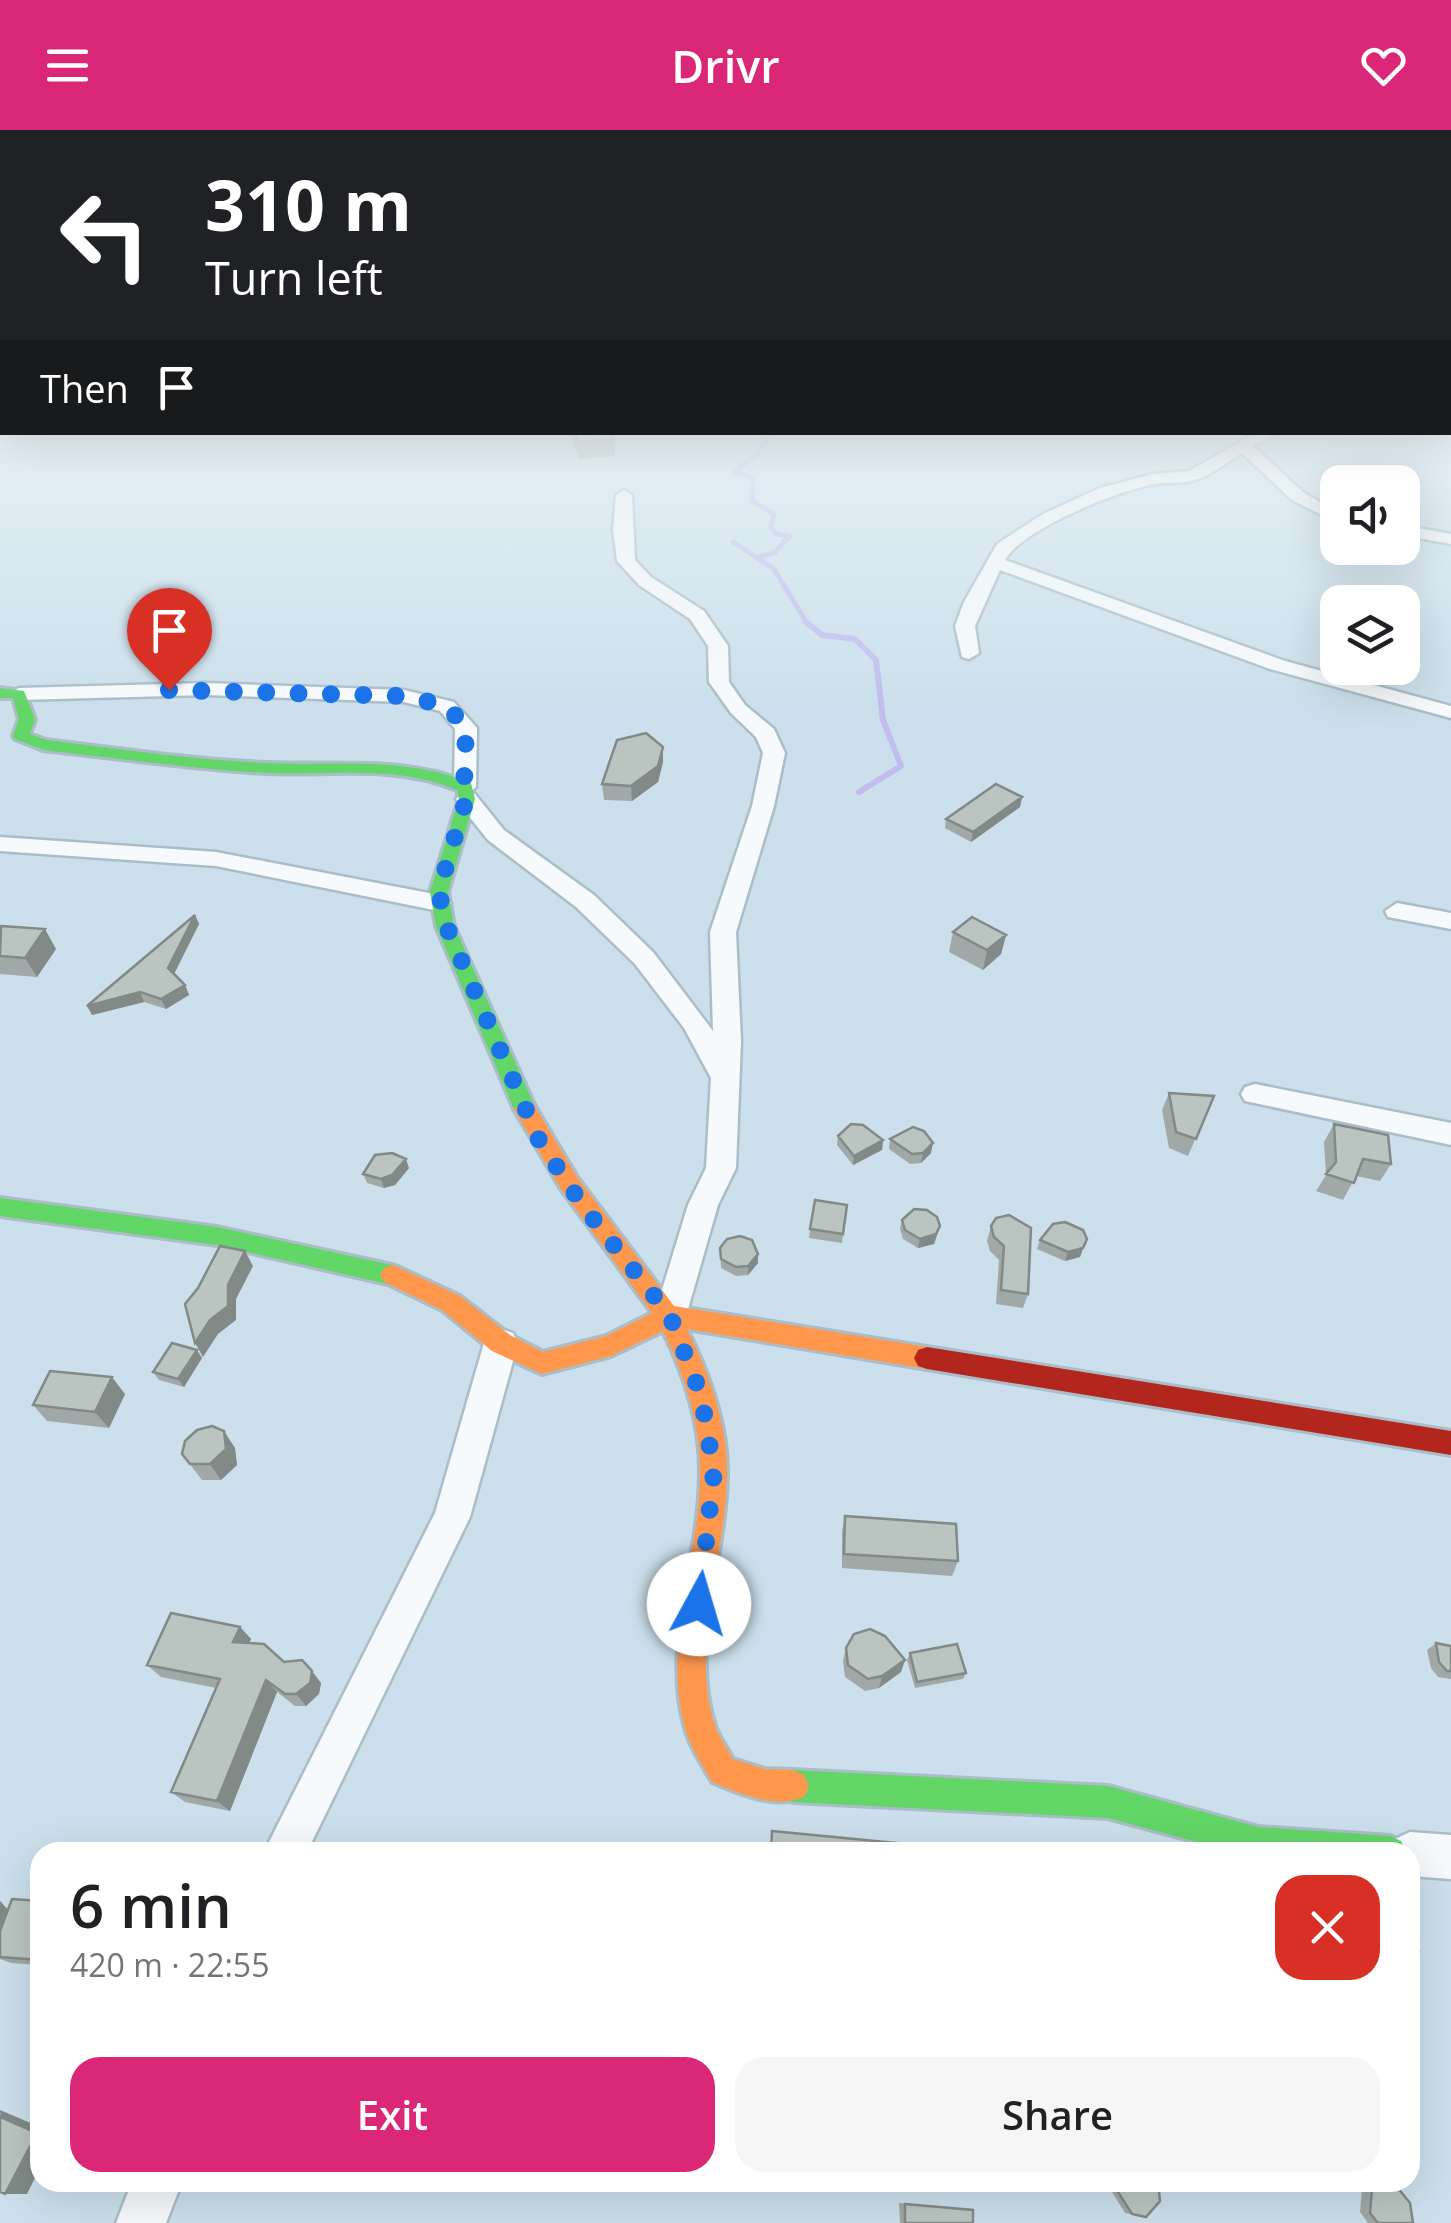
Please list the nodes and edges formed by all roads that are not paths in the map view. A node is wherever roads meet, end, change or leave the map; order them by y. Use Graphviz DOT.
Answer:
graph roads {
  1 [pos="623,511"];
  2 [pos="1066,511"];
  3 [pos="1420,533"];
  4 [pos="1451,539"];
  5 [pos="996,562"];
  6 [pos="968,653"];
  7 [pos="10,693"];
  8 [pos="1451,712"];
  9 [pos="466,793"];
  10 [pos="0,844"];
  11 [pos="439,903"];
  12 [pos="1397,911"];
  13 [pos="1451,921"];
  14 [pos="725,1076"];
  15 [pos="1254,1094"];
  16 [pos="1451,1134"];
  17 [pos="0,1207"];
  18 [pos="670,1316"];
  19 [pos="501,1343"];
  20 [pos="1451,1443"];
  21 [pos="290,1842"];
  22 [pos="1254,1842"];
  23 [pos="1420,1855"];
  24 [pos="1451,1857"];
  25 [pos="153,2192"];
  26 [pos="141,2223"];
  1 -- 14 [label="street"];
  2 -- 5 [label="street"];
  3 -- 4 [label="street"];
  5 -- 6 [label="street"];
  5 -- 8 [label="street"];
  7 -- 9 [label="street"];
  7 -- 9 [label="street"];
  9 -- 11 [label="street"];
  9 -- 14 [label="street"];
  10 -- 11 [label="street"];
  11 -- 18 [label="street"];
  12 -- 13 [label="street"];
  14 -- 18 [label="street"];
  15 -- 16 [label="street"];
  17 -- 19 [label="street"];
  18 -- 19 [label="street"];
  18 -- 20 [label="street"];
  18 -- 22 [label="street"];
  19 -- 21 [label="street"];
  23 -- 24 [label="street"];
  25 -- 26 [label="street"];
}
